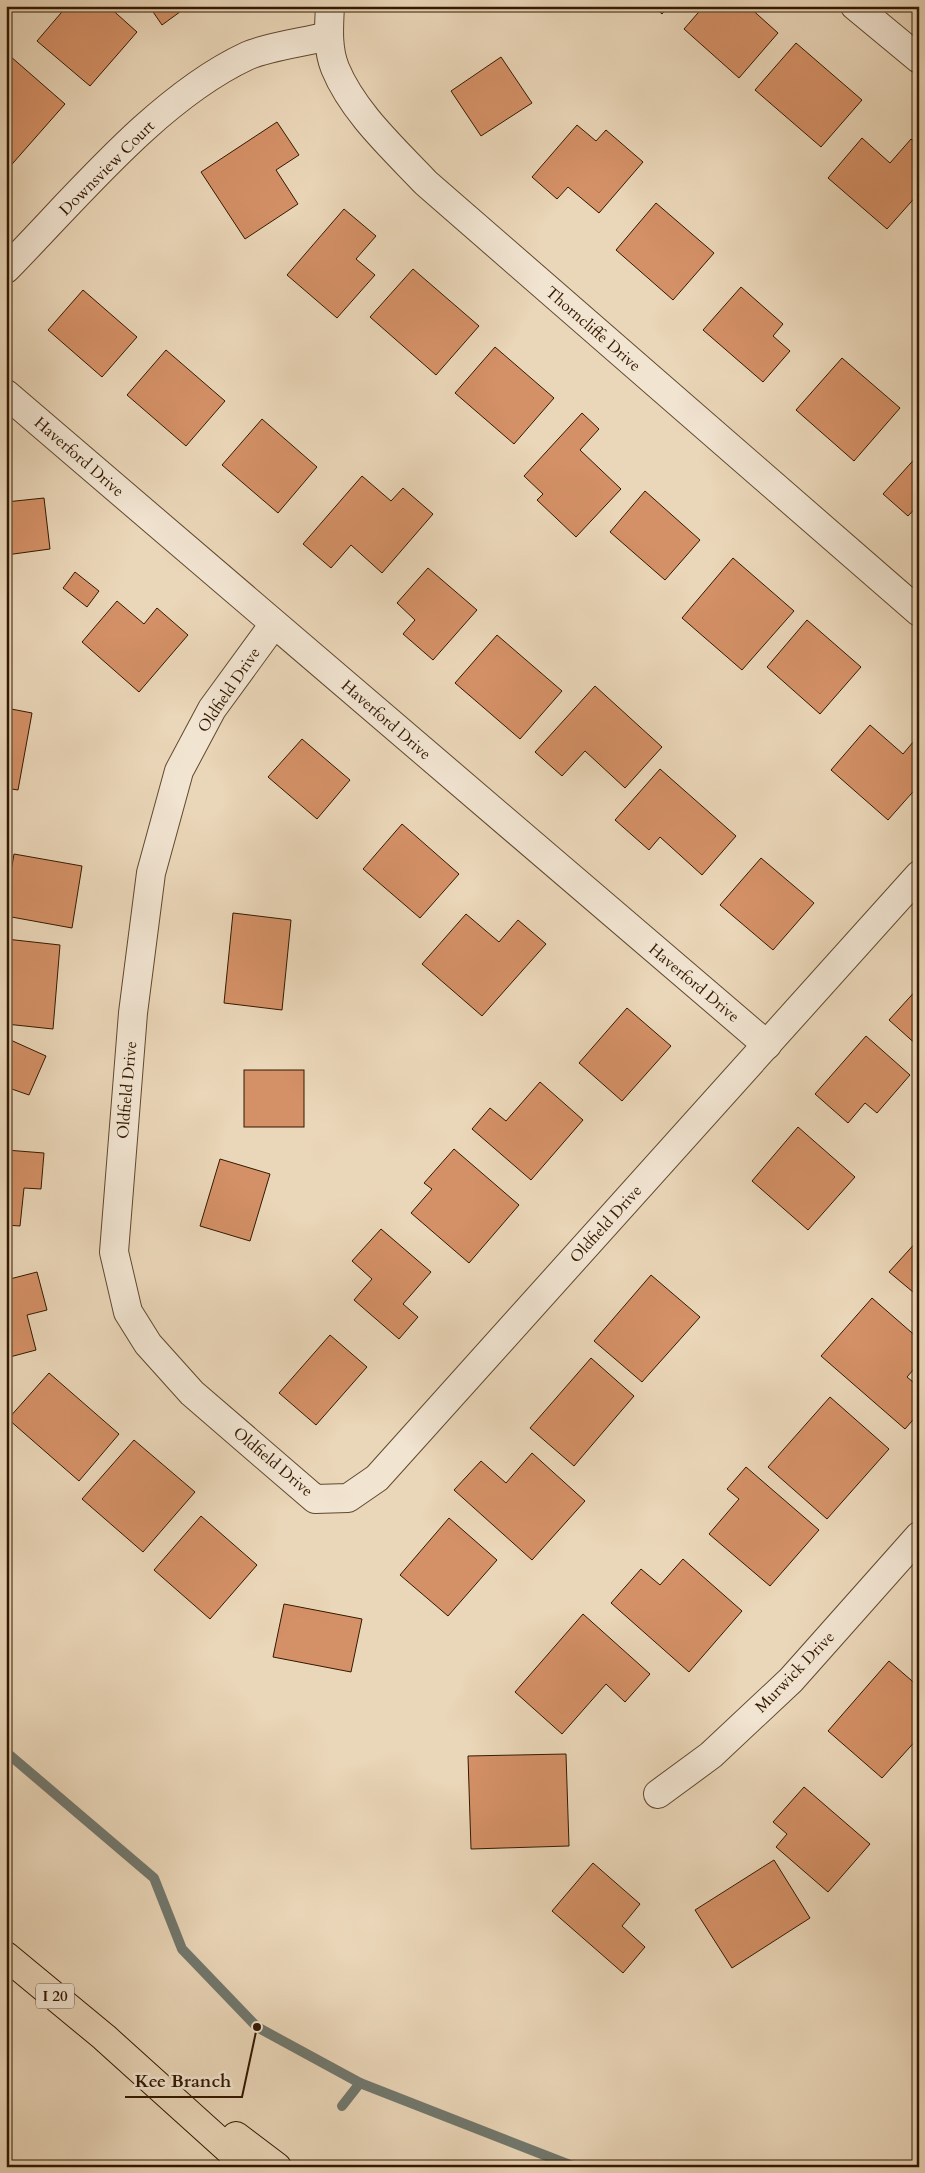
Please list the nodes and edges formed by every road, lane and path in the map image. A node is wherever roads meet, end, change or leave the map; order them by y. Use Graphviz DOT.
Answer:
graph roads {
  1 [pos="330,6"];
  2 [pos="855,6"];
  3 [pos="328,36"];
  4 [pos="919,59"];
  5 [pos="6,269"];
  6 [pos="6,394"];
  7 [pos="919,612"];
  8 [pos="274,624"];
  9 [pos="919,875"];
  10 [pos="767,1045"];
  11 [pos="919,1536"];
  12 [pos="658,1794"];
  13 [pos="6,1956"];
  14 [pos="104,2037"];
  15 [pos="248,2167"];
  16 [pos="277,2167"];
  1 -- 3 [label="street, Thorncliffe Drive"];
  2 -- 4 [label="street"];
  3 -- 5 [label="street, Downsview Court"];
  3 -- 7 [label="street, Thorncliffe Drive"];
  6 -- 8 [label="street, Haverford Drive"];
  8 -- 10 [label="street, Haverford Drive"];
  8 -- 10 [label="street, Oldfield Drive"];
  9 -- 10 [label="street, Oldfield Drive"];
  11 -- 12 [label="street, Murwick Drive"];
  13 -- 14 [label="highway, I 20"];
  14 -- 15 [label="highway, I 20"];
  14 -- 16 [label="highway"];
}
